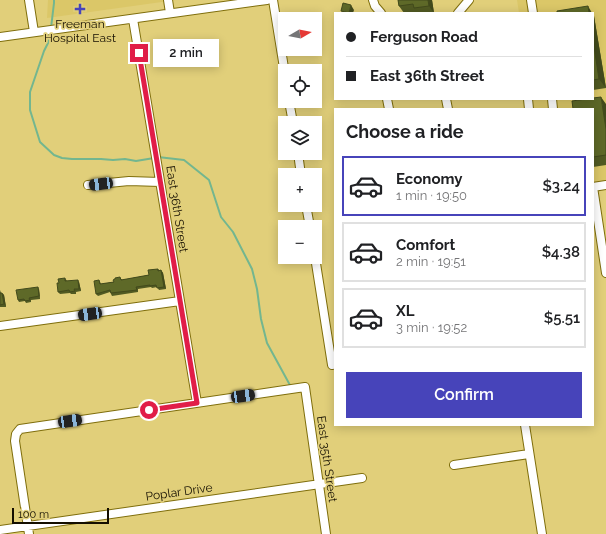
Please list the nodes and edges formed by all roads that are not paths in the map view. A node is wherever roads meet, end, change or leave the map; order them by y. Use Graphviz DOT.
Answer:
graph roads {
  1 [pos="29,0"];
  2 [pos="168,0"];
  3 [pos="267,0"];
  4 [pos="273,0"];
  5 [pos="373,0"];
  6 [pos="469,0"];
  7 [pos="531,0"];
  8 [pos="380,12"];
  9 [pos="459,12"];
  10 [pos="533,12"];
  11 [pos="170,13"];
  12 [pos="133,19"];
  13 [pos="34,32"];
  14 [pos="0,37"];
  15 [pos="283,64"];
  16 [pos="160,182"];
  17 [pos="88,185"];
  18 [pos="606,186"];
  19 [pos="594,187"];
  20 [pos="594,194"];
  21 [pos="316,264"];
  22 [pos="606,273"];
  23 [pos="180,301"];
  24 [pos="0,326"];
  25 [pos="332,365"];
  26 [pos="197,403"];
  27 [pos="525,426"];
  28 [pos="529,454"];
  29 [pos="454,465"];
  30 [pos="362,478"];
  31 [pos="318,484"];
  32 [pos="0,530"];
  33 [pos="28,530"];
  34 [pos="326,534"];
  35 [pos="542,534"];
  1 -- 13 [label="street"];
  2 -- 11 [label="street"];
  3 -- 11 [label="street"];
  4 -- 15 [label="street"];
  5 -- 8 [label="street"];
  6 -- 9 [label="street"];
  7 -- 10 [label="street"];
  11 -- 12 [label="street"];
  12 -- 13 [label="street"];
  12 -- 16 [label="street, East 36th Street"];
  13 -- 14 [label="street"];
  16 -- 17 [label="street"];
  16 -- 23 [label="street, East 36th Street"];
  18 -- 19 [label="street"];
  20 -- 22 [label="street"];
  21 -- 25 [label="street"];
  23 -- 24 [label="street"];
  23 -- 26 [label="street, East 36th Street"];
  26 -- 31 [label="street, East 35th Street"];
  26 -- 33 [label="street"];
  27 -- 28 [label="street"];
  28 -- 29 [label="street"];
  28 -- 35 [label="street"];
  30 -- 31 [label="street, Poplar Drive"];
  31 -- 33 [label="street, Poplar Drive"];
  31 -- 34 [label="street, East 35th Street"];
  32 -- 33 [label="street, Poplar Drive"];
}
